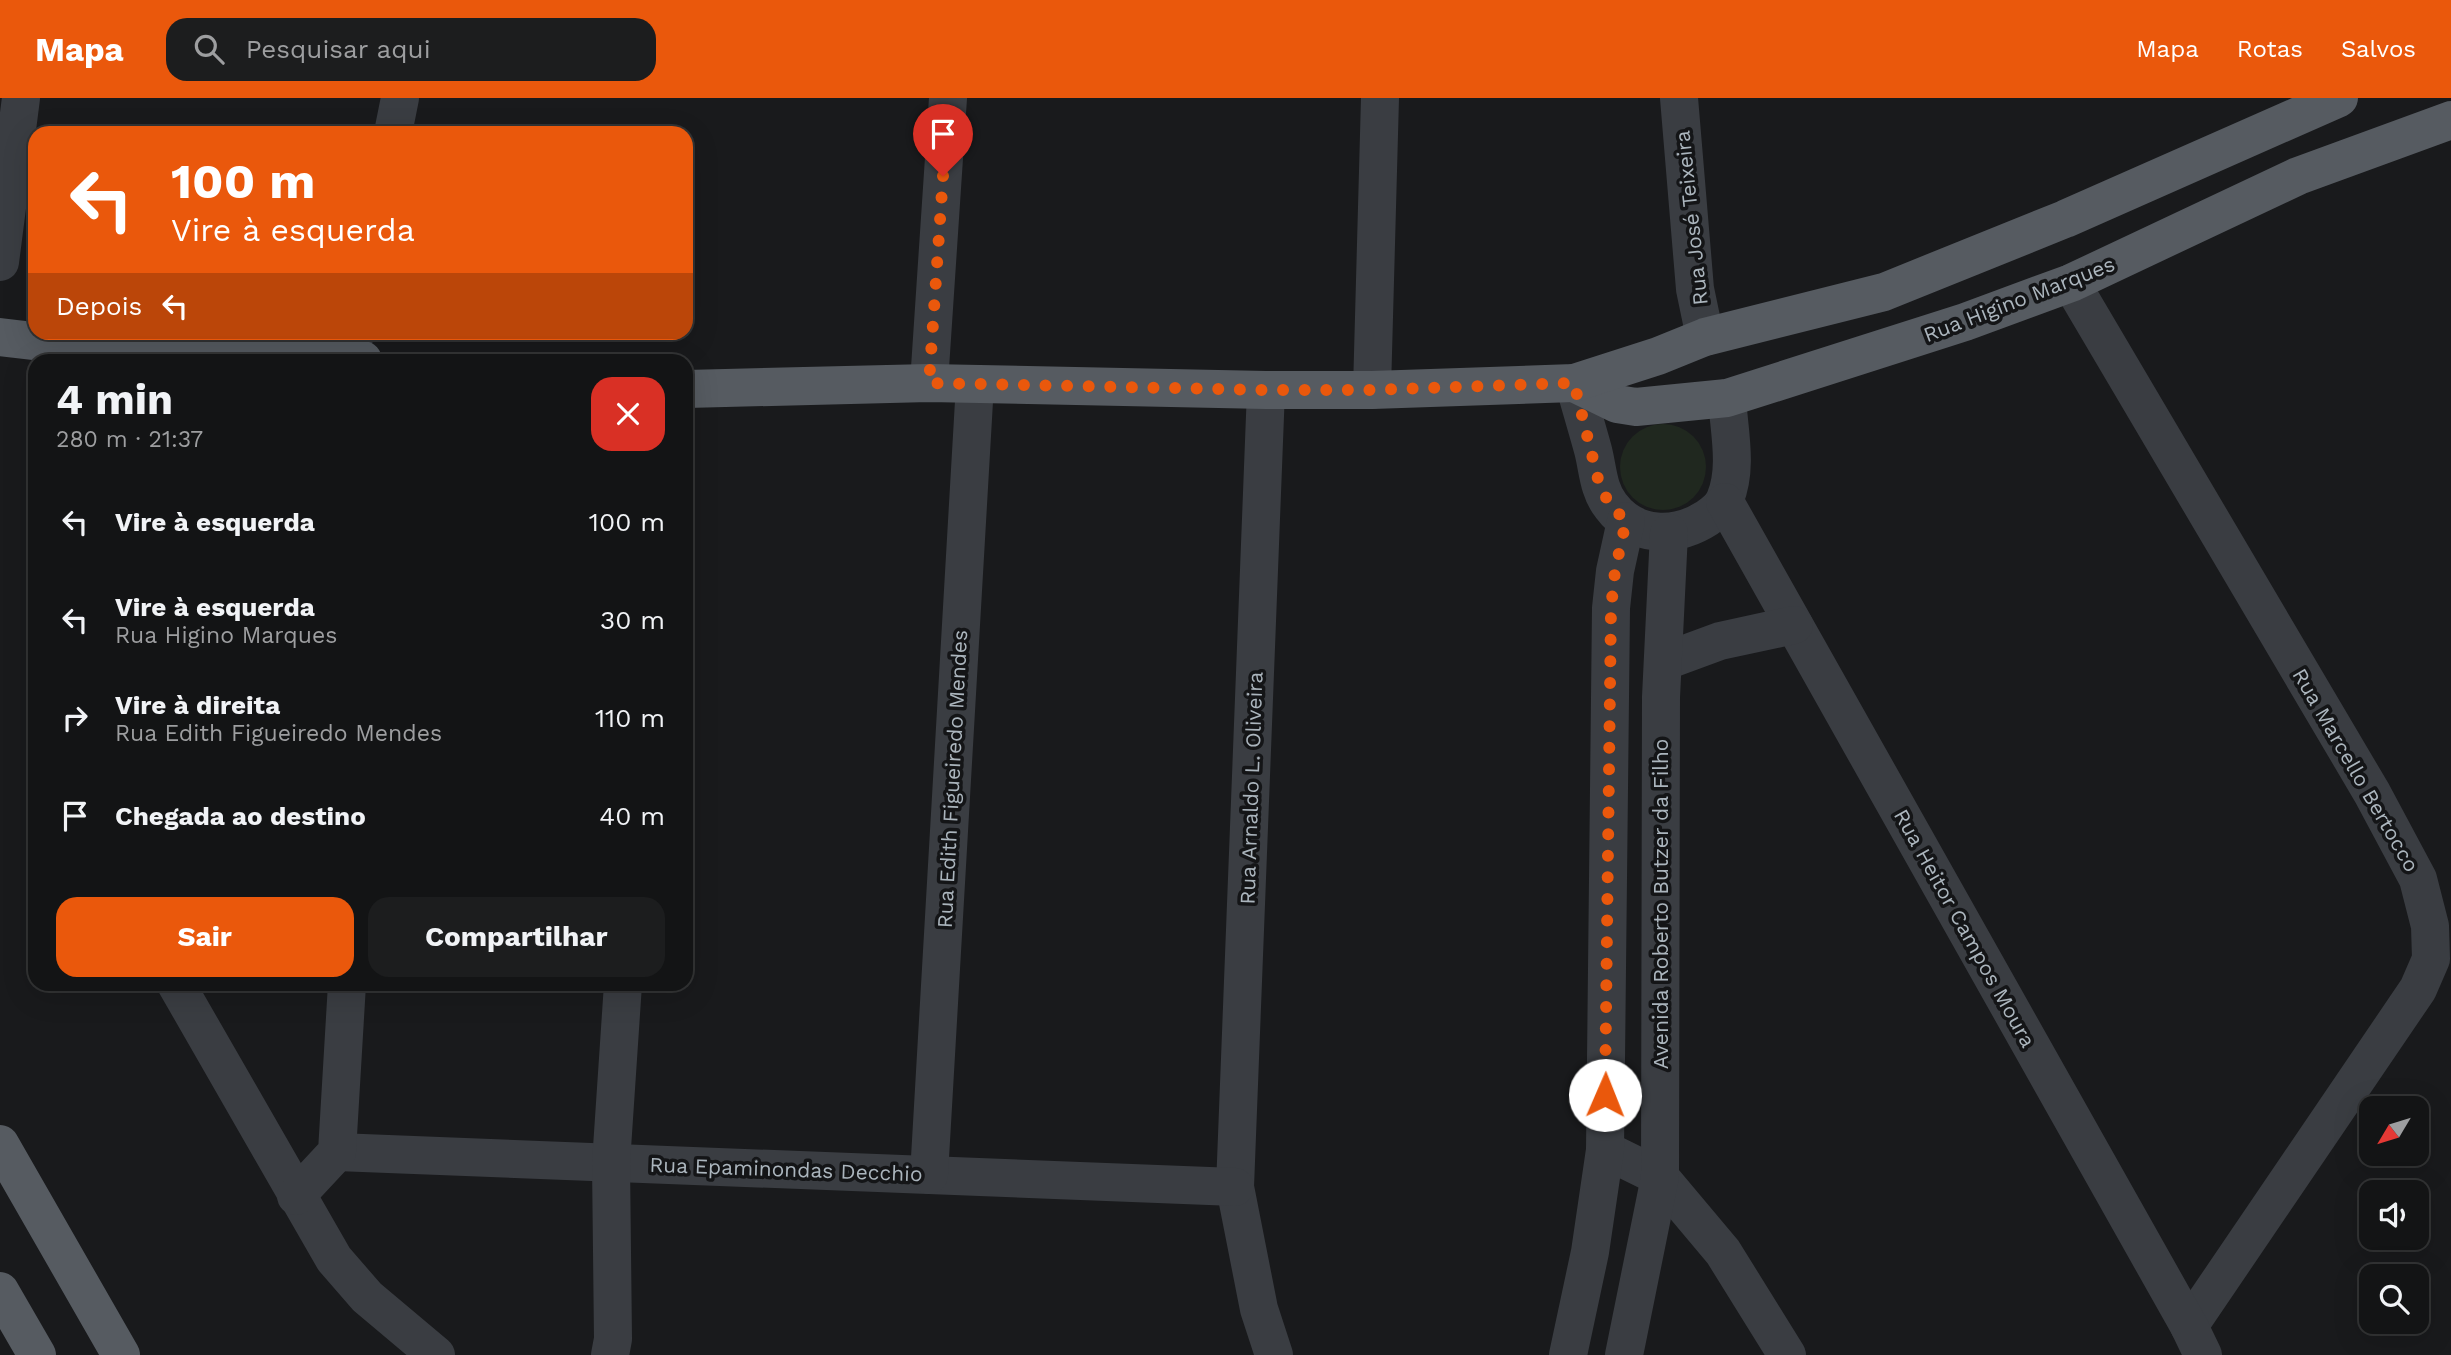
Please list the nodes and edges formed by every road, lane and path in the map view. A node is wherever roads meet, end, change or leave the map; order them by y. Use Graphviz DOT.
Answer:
graph roads {
  1 [pos="21,98"];
  2 [pos="400,98"];
  3 [pos="948,98"];
  4 [pos="1380,98"];
  5 [pos="1679,98"];
  6 [pos="2339,98"];
  7 [pos="2451,120"];
  8 [pos="394,126"];
  9 [pos="2223,149"];
  10 [pos="2245,201"];
  11 [pos="0,262"];
  12 [pos="2071,283"];
  13 [pos="0,337"];
  14 [pos="1705,337"];
  15 [pos="356,351"];
  16 [pos="92,354"];
  17 [pos="929,383"];
  18 [pos="1574,383"];
  19 [pos="975,384"];
  20 [pos="693,388"];
  21 [pos="1266,390"];
  22 [pos="1372,390"];
  23 [pos="1727,398"];
  24 [pos="1725,502"];
  25 [pos="1626,521"];
  26 [pos="1669,533"];
  27 [pos="1794,625"];
  28 [pos="1663,662"];
  29 [pos="180,991"];
  30 [pos="347,991"];
  31 [pos="623,991"];
  32 [pos="0,1144"];
  33 [pos="1605,1150"];
  34 [pos="337,1152"];
  35 [pos="611,1163"];
  36 [pos="929,1175"];
  37 [pos="1660,1177"];
  38 [pos="1235,1187"];
  39 [pos="296,1196"];
  40 [pos="0,1291"];
  41 [pos="2196,1341"];
  42 [pos="611,1347"];
  43 [pos="37,1355"];
  44 [pos="121,1355"];
  45 [pos="436,1355"];
  46 [pos="1274,1355"];
  47 [pos="1568,1355"];
  48 [pos="1624,1355"];
  49 [pos="1787,1355"];
  1 -- 11 [label="street"];
  2 -- 8 [label="street"];
  3 -- 17 [label="street"];
  4 -- 22 [label="street"];
  5 -- 14 [label="street, Rua José Teixeira"];
  6 -- 9 [label="main road, Rua Higino Marques"];
  7 -- 10 [label="main road, Rua Higino Marques"];
  9 -- 10 [label="main road"];
  9 -- 14 [label="main road, Rua Higino Marques"];
  10 -- 12 [label="main road, Rua Higino Marques"];
  12 -- 23 [label="main road, Rua Higino Marques"];
  12 -- 41 [label="street, Rua Marcello Bertocco"];
  13 -- 16 [label="main road"];
  14 -- 18 [label="main road, Rua Higino Marques"];
  15 -- 16 [label="main road"];
  17 -- 19 [label="main road, Rua Higino Marques"];
  17 -- 20 [label="main road, Rua Higino Marques"];
  18 -- 22 [label="main road, Rua Higino Marques"];
  18 -- 23 [label="main road, Rua Higino Marques"];
  18 -- 25 [label="street"];
  19 -- 21 [label="main road, Rua Higino Marques"];
  19 -- 36 [label="street, Rua Edith Figueiredo Mendes"];
  21 -- 22 [label="main road, Rua Higino Marques"];
  21 -- 38 [label="street, Rua Arnaldo L. Oliveira"];
  23 -- 24 [label="street"];
  24 -- 26 [label="street"];
  24 -- 27 [label="street, Rua Heitor Campos Moura"];
  25 -- 26 [label="street"];
  25 -- 33 [label="street"];
  26 -- 28 [label="street, Avenida Roberto Butzer da Filho"];
  27 -- 28 [label="street"];
  27 -- 41 [label="street, Rua Heitor Campos Moura"];
  28 -- 37 [label="street, Avenida Roberto Butzer da Filho"];
  29 -- 39 [label="street"];
  30 -- 34 [label="street"];
  31 -- 35 [label="street"];
  32 -- 44 [label="main road"];
  33 -- 37 [label="street"];
  33 -- 47 [label="street"];
  34 -- 35 [label="street, Rua Epaminondas Decchio"];
  34 -- 39 [label="street"];
  35 -- 36 [label="street, Rua Epaminondas Decchio"];
  35 -- 42 [label="street"];
  36 -- 38 [label="street, Rua Epaminondas Decchio"];
  37 -- 48 [label="street, Avenida Roberto Butzer da Filho"];
  37 -- 49 [label="street"];
  38 -- 46 [label="street, Rua Arnaldo L. Oliveira"];
  39 -- 45 [label="street"];
  40 -- 43 [label="main road"];
}
